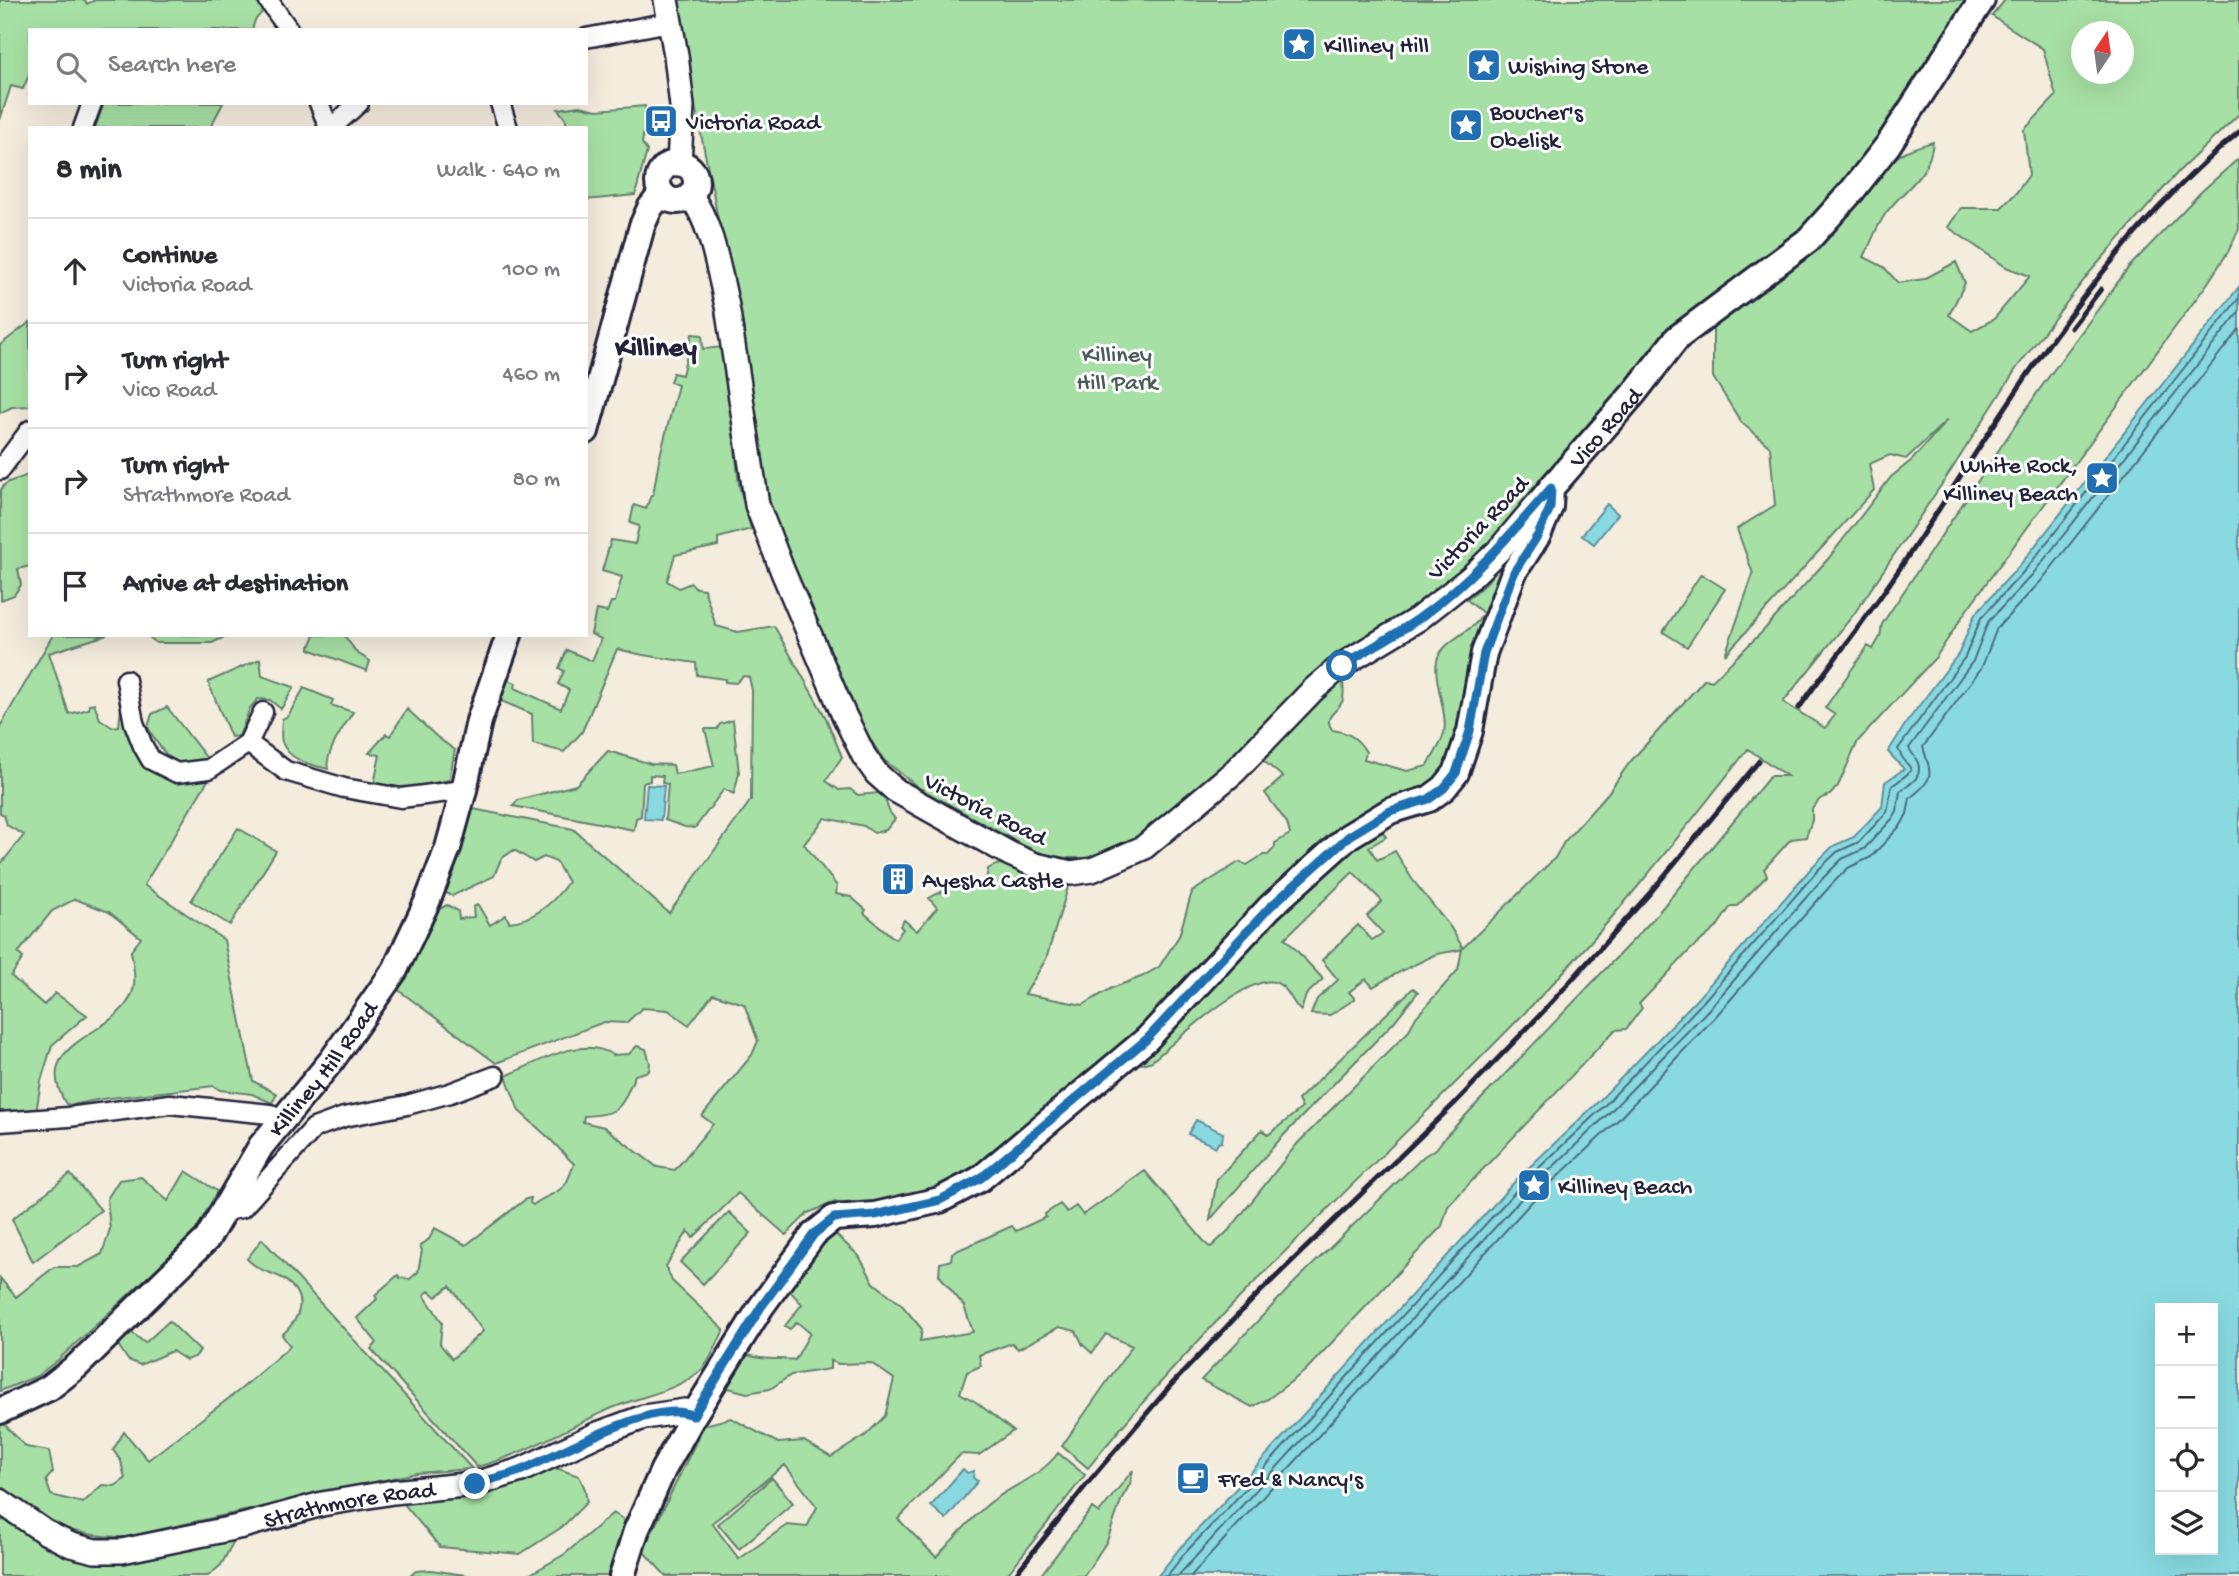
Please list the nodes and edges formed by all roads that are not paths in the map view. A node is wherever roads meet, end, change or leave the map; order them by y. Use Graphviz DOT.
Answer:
graph roads {
  1 [pos="268,0"];
  2 [pos="1982,0"];
  3 [pos="668,11"];
  4 [pos="288,28"];
  5 [pos="588,37"];
  6 [pos="91,105"];
  7 [pos="320,105"];
  8 [pos="357,105"];
  9 [pos="501,105"];
  10 [pos="84,126"];
  11 [pos="329,126"];
  12 [pos="332,126"];
  13 [pos="507,126"];
  14 [pos="679,164"];
  15 [pos="662,193"];
  16 [pos="690,195"];
  17 [pos="588,424"];
  18 [pos="28,433"];
  19 [pos="0,470"];
  20 [pos="1551,488"];
  21 [pos="508,637"];
  22 [pos="126,680"];
  23 [pos="263,712"];
  24 [pos="248,743"];
  25 [pos="464,790"];
  26 [pos="495,1076"];
  27 [pos="283,1119"];
  28 [pos="0,1122"];
  29 [pos="224,1211"];
  30 [pos="0,1411"];
  31 [pos="693,1416"];
  32 [pos="0,1501"];
  33 [pos="622,1576"];
  1 -- 4 [label="street"];
  2 -- 20 [label="main road, Vico Road"];
  3 -- 5 [label="street"];
  3 -- 14 [label="street"];
  6 -- 10 [label="street"];
  7 -- 11 [label="street"];
  8 -- 12 [label="street"];
  9 -- 13 [label="street"];
  14 -- 15 [label="main road"];
  14 -- 16 [label="main road"];
  15 -- 16 [label="main road"];
  15 -- 17 [label="main road"];
  16 -- 20 [label="street, Victoria Road"];
  18 -- 19 [label="street"];
  20 -- 31 [label="main road, Vico Road"];
  21 -- 25 [label="main road, Killiney Hill Road"];
  22 -- 24 [label="street"];
  23 -- 24 [label="street"];
  24 -- 25 [label="street"];
  25 -- 27 [label="main road, Killiney Hill Road"];
  26 -- 29 [label="street"];
  27 -- 28 [label="street"];
  27 -- 29 [label="main road, Killiney Hill Road"];
  29 -- 30 [label="main road, Killiney Hill Road"];
  31 -- 32 [label="street, Strathmore Road"];
  31 -- 33 [label="main road"];
}
